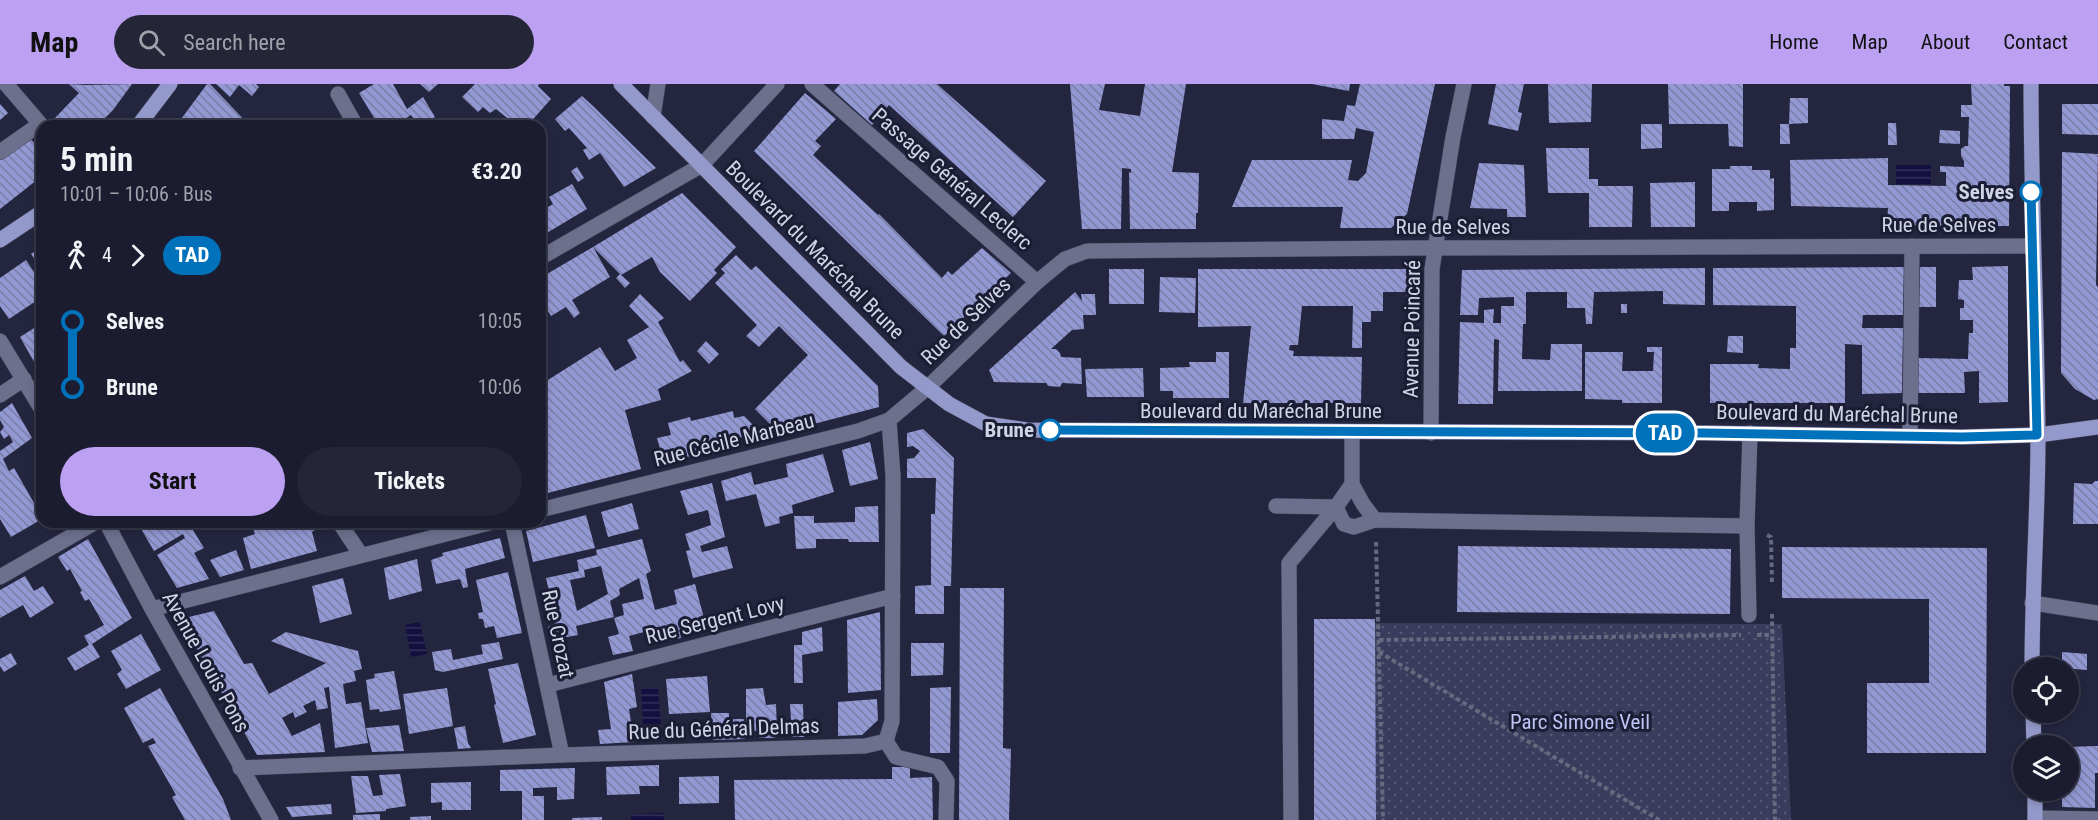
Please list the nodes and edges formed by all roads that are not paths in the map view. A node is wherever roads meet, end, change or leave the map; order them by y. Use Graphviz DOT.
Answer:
graph roads {
  1 [pos="6,84"];
  2 [pos="170,84"];
  3 [pos="621,84"];
  4 [pos="658,84"];
  5 [pos="777,84"];
  6 [pos="812,84"];
  7 [pos="1464,84"];
  8 [pos="2031,84"];
  9 [pos="338,94"];
  10 [pos="653,117"];
  11 [pos="37,120"];
  12 [pos="143,120"];
  13 [pos="353,120"];
  14 [pos="36,128"];
  15 [pos="0,152"];
  16 [pos="702,165"];
  17 [pos="36,216"];
  18 [pos="0,240"];
  19 [pos="1912,246"];
  20 [pos="2033,246"];
  21 [pos="1435,248"];
  22 [pos="546,255"];
  23 [pos="1036,282"];
  24 [pos="0,341"];
  25 [pos="24,379"];
  26 [pos="927,388"];
  27 [pos="0,395"];
  28 [pos="36,400"];
  29 [pos="889,420"];
  30 [pos="2098,427"];
  31 [pos="1352,433"];
  32 [pos="1431,433"];
  33 [pos="1750,433"];
  34 [pos="2037,435"];
  35 [pos="1910,436"];
  36 [pos="1352,484"];
  37 [pos="1276,506"];
  38 [pos="1336,507"];
  39 [pos="546,509"];
  40 [pos="1375,520"];
  41 [pos="1747,526"];
  42 [pos="86,528"];
  43 [pos="109,528"];
  44 [pos="343,528"];
  45 [pos="470,528"];
  46 [pos="513,528"];
  47 [pos="361,555"];
  48 [pos="0,577"];
  49 [pos="893,596"];
  50 [pos="2032,603"];
  51 [pos="152,609"];
  52 [pos="2098,613"];
  53 [pos="1749,615"];
  54 [pos="2032,657"];
  55 [pos="548,685"];
  56 [pos="885,741"];
  57 [pos="562,755"];
  58 [pos="240,768"];
  59 [pos="2035,801"];
  60 [pos="2035,819"];
  61 [pos="2098,819"];
  62 [pos="271,820"];
  63 [pos="946,820"];
  64 [pos="1292,820"];
  1 -- 11 [label="street"];
  2 -- 12 [label="main road"];
  3 -- 10 [label="main road, Boulevard du Maréchal Brune"];
  4 -- 10 [label="street"];
  5 -- 16 [label="street"];
  6 -- 23 [label="street, Passage Général Leclerc"];
  7 -- 21 [label="street, Avenue Poincaré"];
  8 -- 20 [label="main road"];
  9 -- 13 [label="street"];
  10 -- 16 [label="main road, Boulevard du Maréchal Brune"];
  14 -- 15 [label="street"];
  16 -- 22 [label="street"];
  16 -- 26 [label="main road, Boulevard du Maréchal Brune"];
  17 -- 18 [label="main road"];
  19 -- 20 [label="street, Rue de Selves"];
  19 -- 21 [label="street, Rue de Selves"];
  19 -- 35 [label="street"];
  20 -- 34 [label="main road"];
  21 -- 23 [label="street, Rue de Selves"];
  21 -- 32 [label="street, Avenue Poincaré"];
  23 -- 26 [label="street, Rue de Selves"];
  24 -- 25 [label="street"];
  25 -- 27 [label="street"];
  25 -- 28 [label="street"];
  26 -- 29 [label="street, Rue Cécile Marbeau"];
  26 -- 31 [label="main road, Boulevard du Maréchal Brune"];
  29 -- 39 [label="street, Rue Cécile Marbeau"];
  29 -- 49 [label="street"];
  30 -- 34 [label="main road, Boulevard du Maréchal Brune"];
  31 -- 32 [label="main road, Boulevard du Maréchal Brune"];
  31 -- 36 [label="street"];
  32 -- 33 [label="main road, Boulevard du Maréchal Brune"];
  33 -- 35 [label="main road, Boulevard du Maréchal Brune"];
  33 -- 41 [label="street"];
  34 -- 35 [label="main road, Boulevard du Maréchal Brune"];
  34 -- 50 [label="main road"];
  36 -- 38 [label="street"];
  36 -- 40 [label="street"];
  37 -- 38 [label="street"];
  38 -- 40 [label="street"];
  38 -- 64 [label="street"];
  40 -- 41 [label="street"];
  41 -- 53 [label="street"];
  42 -- 48 [label="street"];
  43 -- 51 [label="street, Avenue Louis Pons"];
  44 -- 47 [label="street"];
  45 -- 47 [label="street"];
  46 -- 55 [label="street, Rue Crozat"];
  47 -- 51 [label="street"];
  49 -- 55 [label="street, Rue Sergent Lovy"];
  49 -- 56 [label="street"];
  50 -- 52 [label="street"];
  50 -- 54 [label="main road"];
  51 -- 58 [label="street, Avenue Louis Pons"];
  55 -- 57 [label="street, Rue Crozat"];
  56 -- 57 [label="street, Rue du Général Delmas"];
  56 -- 63 [label="street"];
  57 -- 58 [label="street, Rue du Général Delmas"];
  58 -- 62 [label="street, Avenue Louis Pons"];
  59 -- 60 [label="main road"];
  60 -- 61 [label="street"];
}
